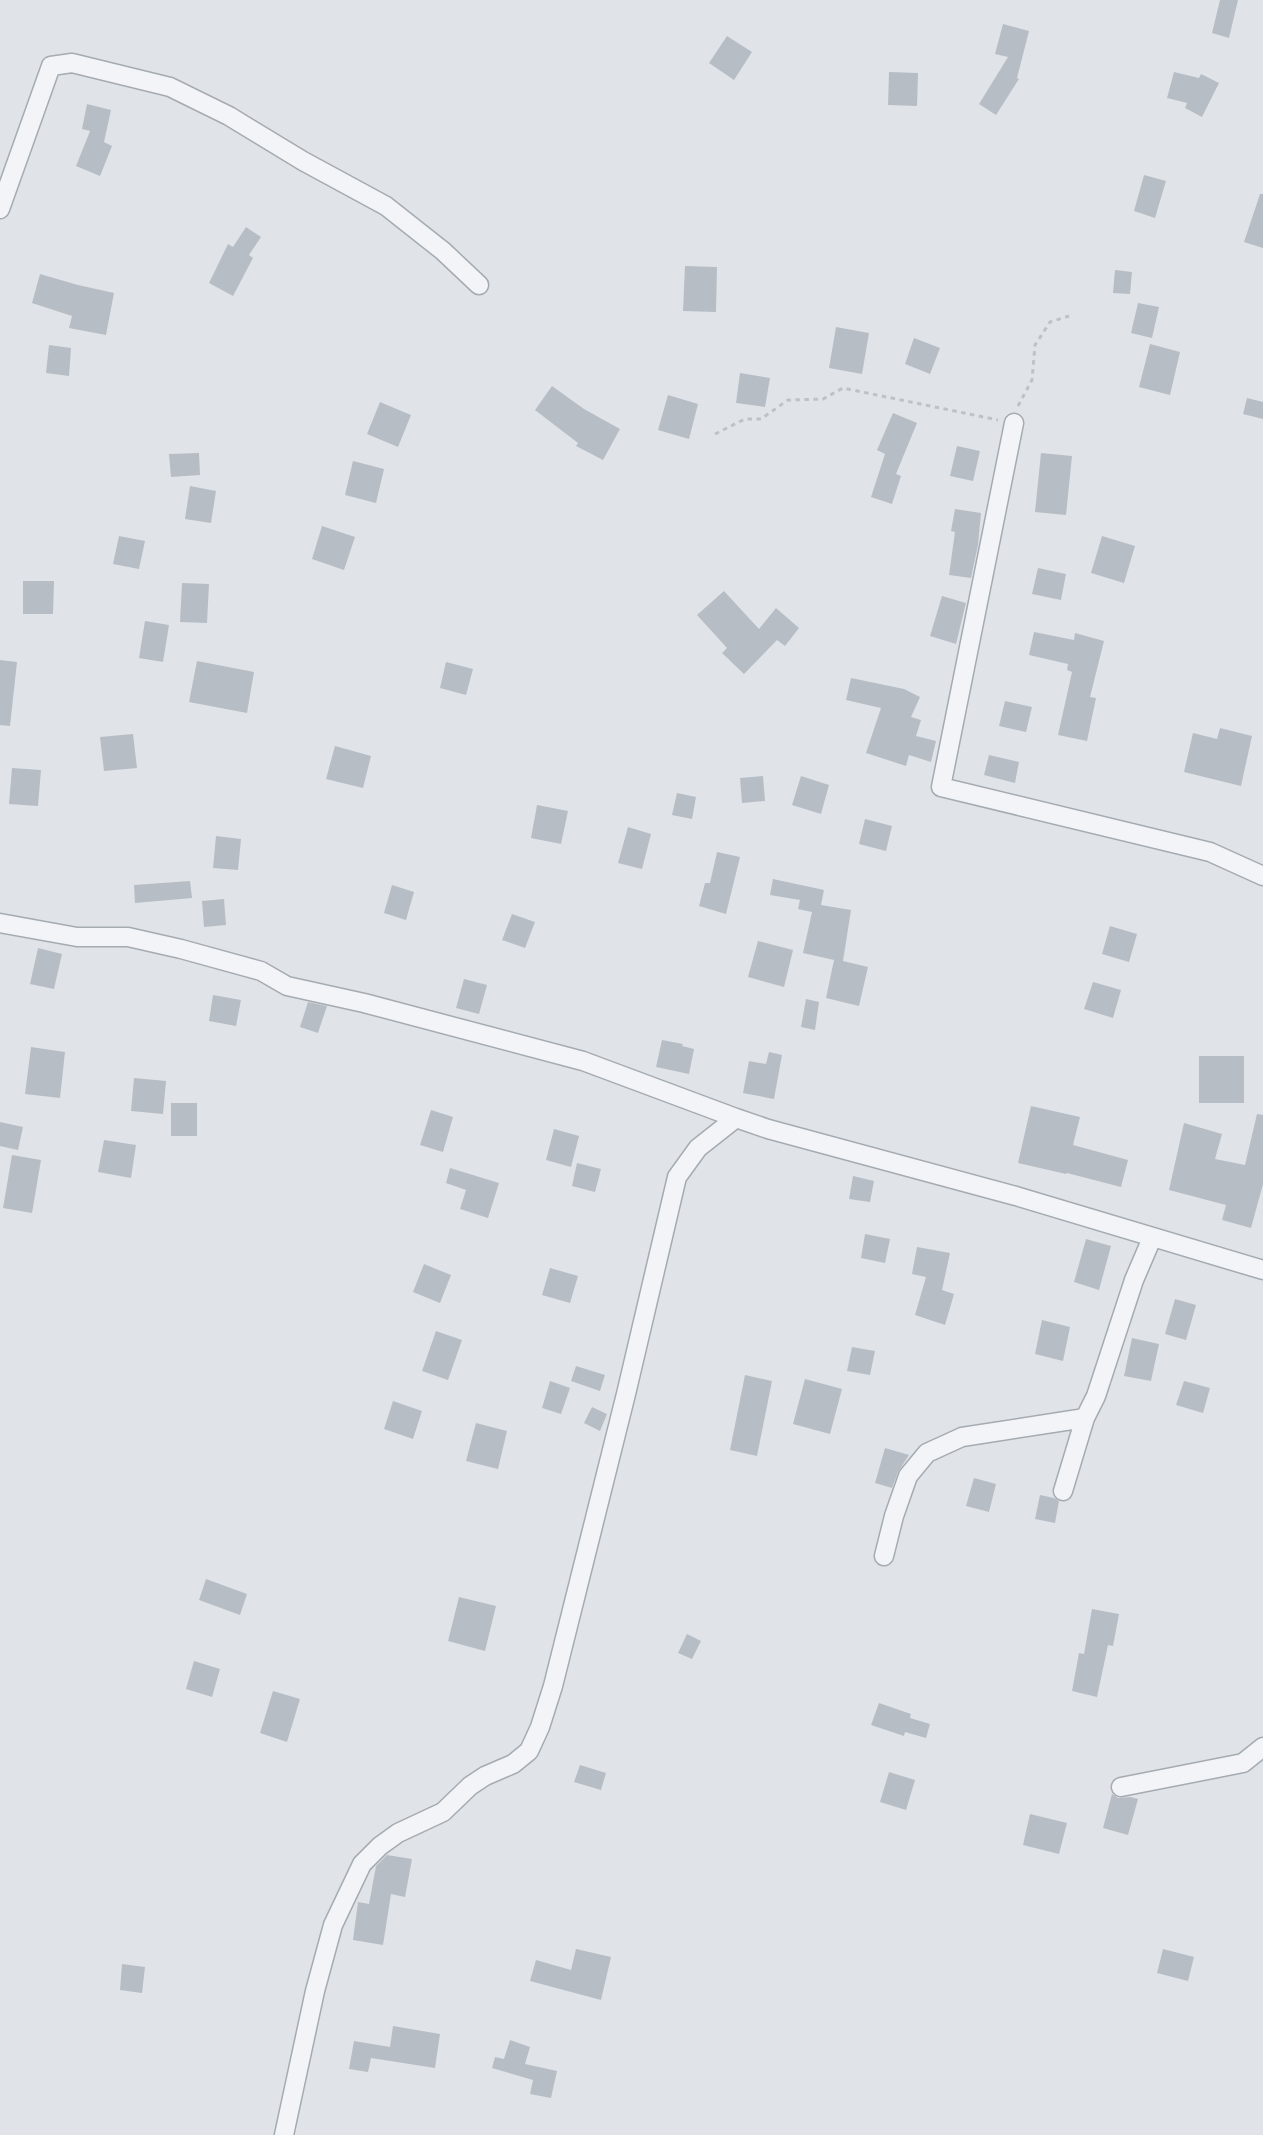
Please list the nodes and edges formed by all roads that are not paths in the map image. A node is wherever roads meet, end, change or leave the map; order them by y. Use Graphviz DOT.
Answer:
graph roads {
  1 [pos="0,209"];
  2 [pos="479,285"];
  3 [pos="1014,423"];
  4 [pos="1263,876"];
  5 [pos="0,923"];
  6 [pos="736,1118"];
  7 [pos="1152,1238"];
  8 [pos="1263,1270"];
  9 [pos="1085,1418"];
  10 [pos="1063,1491"];
  11 [pos="884,1556"];
  12 [pos="1263,1747"];
  13 [pos="1121,1787"];
  14 [pos="284,2135"];
  1 -- 2 [label="street"];
  3 -- 4 [label="street"];
  5 -- 6 [label="street"];
  6 -- 7 [label="street"];
  6 -- 14 [label="street"];
  7 -- 8 [label="street"];
  7 -- 9 [label="street"];
  9 -- 10 [label="street"];
  9 -- 11 [label="street"];
  12 -- 13 [label="street"];
}
